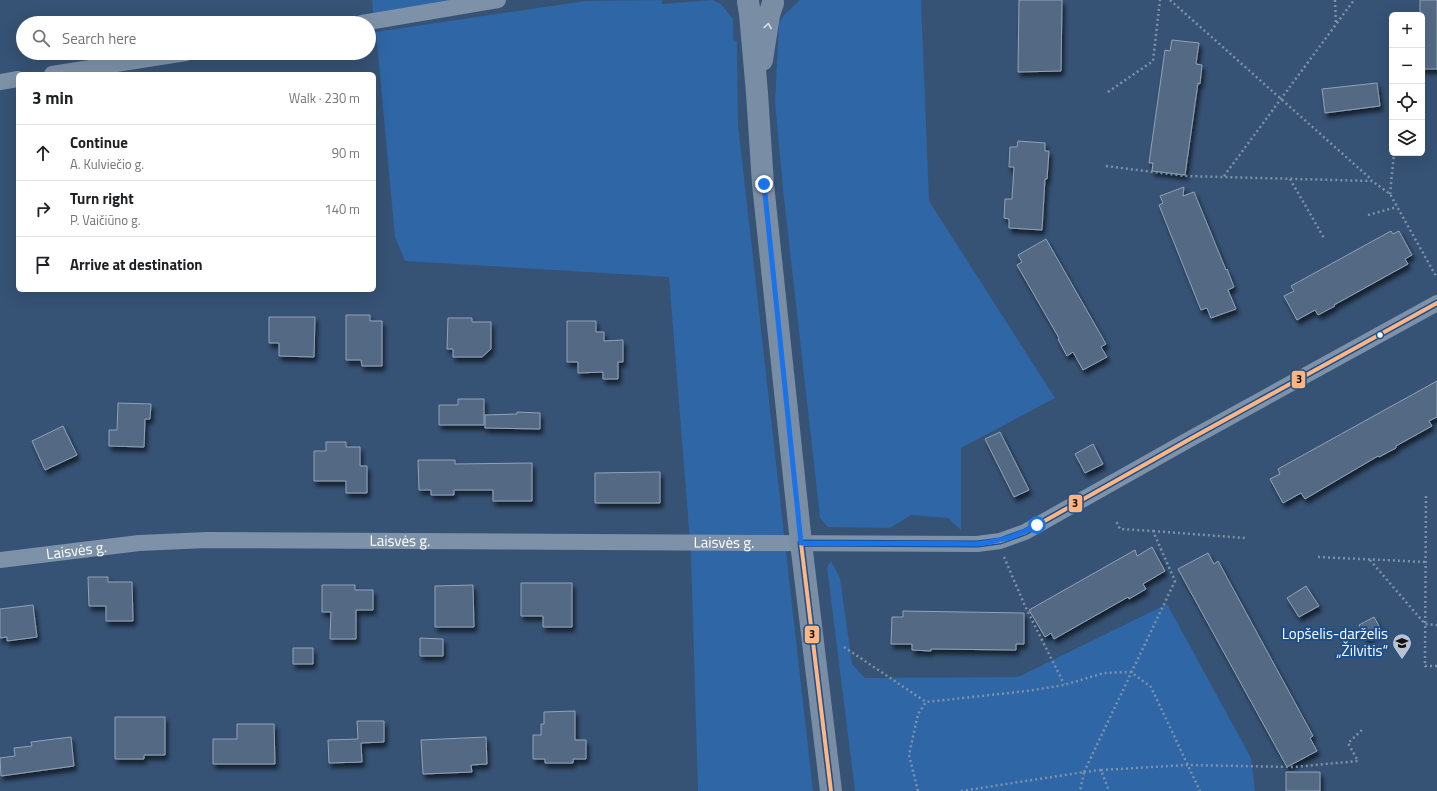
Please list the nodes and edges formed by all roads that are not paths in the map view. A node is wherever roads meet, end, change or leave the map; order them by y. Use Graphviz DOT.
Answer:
graph roads {
  1 [pos="498,0"];
  2 [pos="746,1"];
  3 [pos="775,1"];
  4 [pos="376,21"];
  5 [pos="141,60"];
  6 [pos="65,72"];
  7 [pos="16,79"];
  8 [pos="0,82"];
  9 [pos="757,93"];
  10 [pos="1437,303"];
  11 [pos="801,543"];
  12 [pos="0,560"];
  13 [pos="831,791"];
  1 -- 4 [label="street"];
  2 -- 3 [label="main road"];
  2 -- 9 [label="main road"];
  9 -- 3 [label="main road, one-way"];
  5 -- 6 [label="street"];
  7 -- 8 [label="street"];
  9 -- 11 [label="main road"];
  10 -- 11 [label="street, Laisvės g."];
  11 -- 12 [label="street, Laisvės g."];
  11 -- 13 [label="main road"];
}
